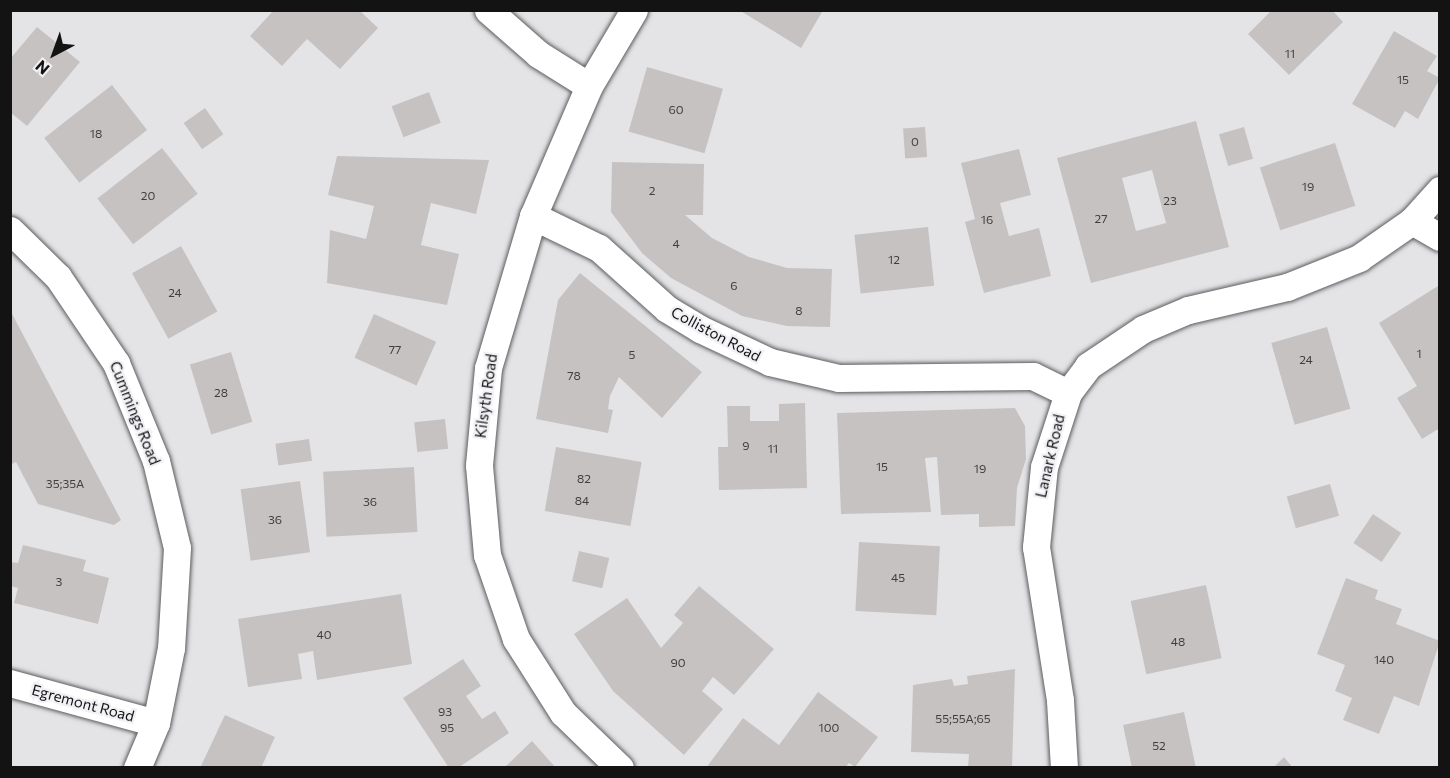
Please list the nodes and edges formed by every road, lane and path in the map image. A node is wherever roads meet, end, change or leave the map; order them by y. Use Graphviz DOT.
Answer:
graph roads {
  1 [pos="488,10"];
  2 [pos="634,10"];
  3 [pos="589,86"];
  4 [pos="1440,190"];
  5 [pos="533,216"];
  6 [pos="1412,221"];
  7 [pos="10,230"];
  8 [pos="1440,237"];
  9 [pos="1068,393"];
  10 [pos="10,683"];
  11 [pos="156,723"];
  12 [pos="137,768"];
  13 [pos="620,768"];
  14 [pos="1064,768"];
  1 -- 3 [label="street"];
  2 -- 3 [label="street, Kilsyth Road"];
  3 -- 5 [label="street, Kilsyth Road"];
  4 -- 6 [label="street, Lanark Road"];
  5 -- 9 [label="street, Colliston Road"];
  5 -- 13 [label="street, Kilsyth Road"];
  6 -- 8 [label="street"];
  6 -- 9 [label="street, Lanark Road"];
  7 -- 11 [label="street, Cummings Road"];
  9 -- 14 [label="street, Lanark Road"];
  10 -- 11 [label="street, Egremont Road"];
  11 -- 12 [label="street, Cummings Road"];
}
